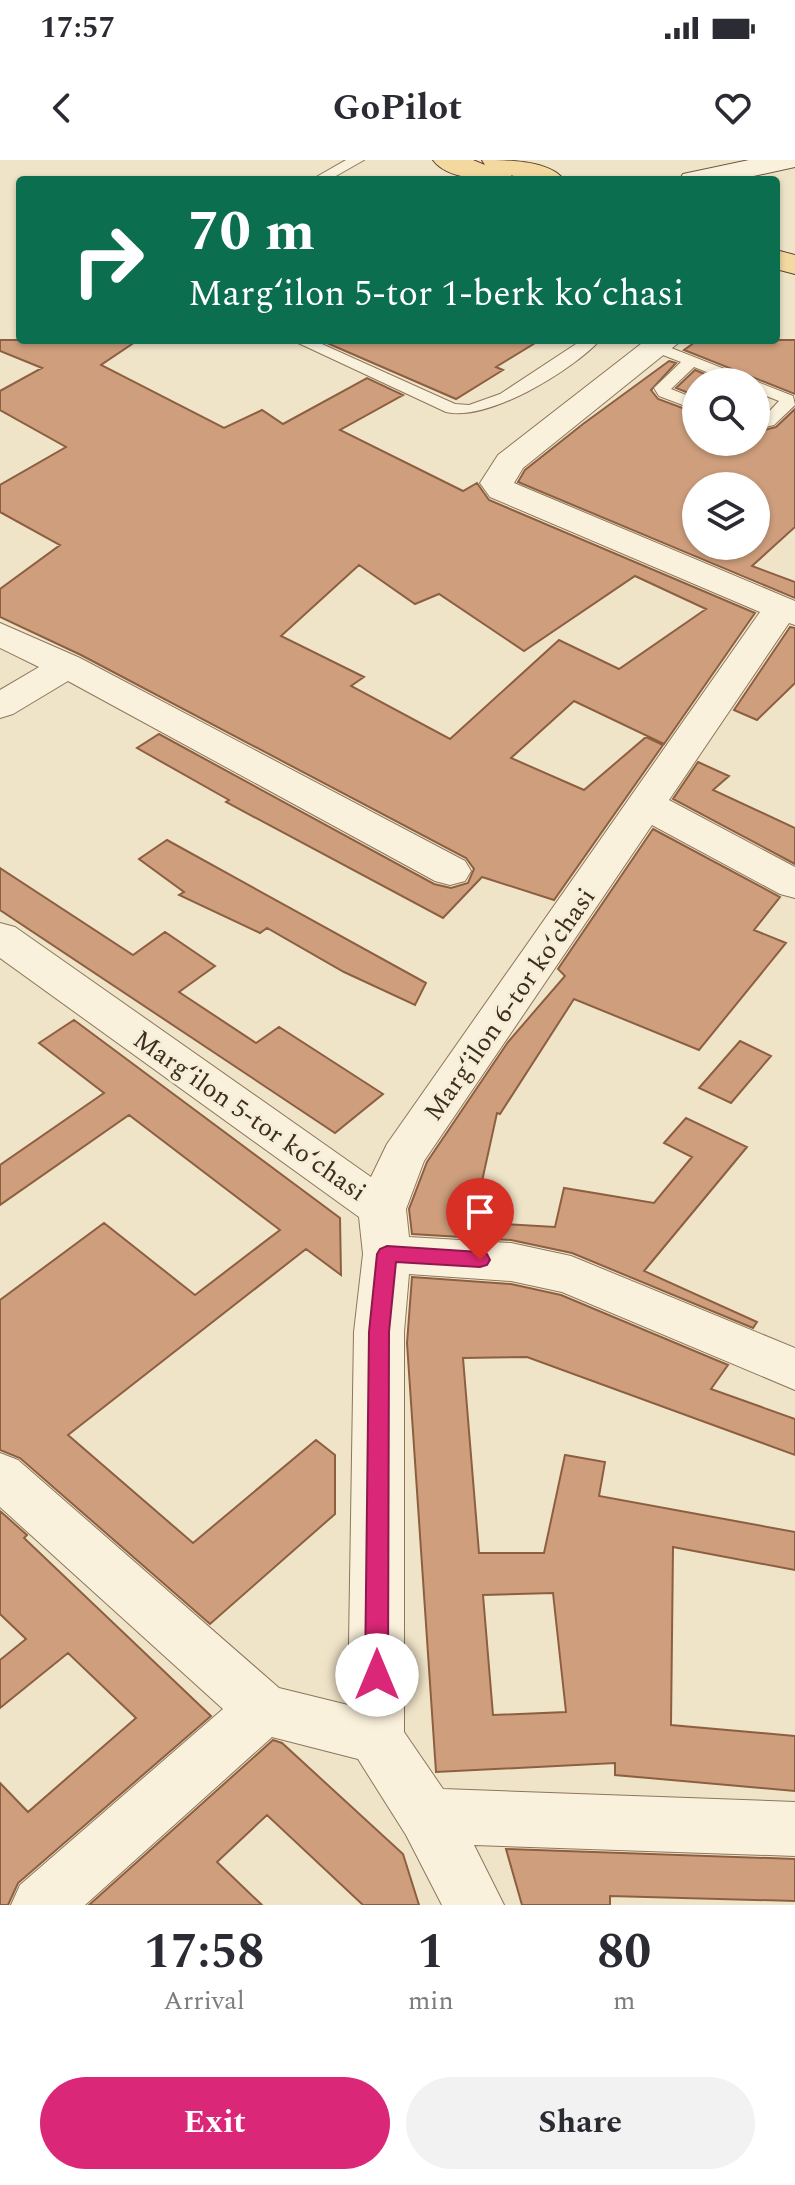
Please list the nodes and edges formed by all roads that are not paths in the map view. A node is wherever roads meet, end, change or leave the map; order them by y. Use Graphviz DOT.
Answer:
graph roads {
  1 [pos="357,160"];
  2 [pos="447,160"];
  3 [pos="496,160"];
  4 [pos="791,160"];
  5 [pos="727,166"];
  6 [pos="326,176"];
  7 [pos="489,176"];
  8 [pos="539,176"];
  9 [pos="703,176"];
  10 [pos="309,344"];
  11 [pos="586,344"];
  12 [pos="671,349"];
  13 [pos="714,368"];
  14 [pos="770,392"];
  15 [pos="682,400"];
  16 [pos="770,420"];
  17 [pos="788,611"];
  18 [pos="0,634"];
  19 [pos="67,666"];
  20 [pos="0,706"];
  21 [pos="647,805"];
  22 [pos="450,871"];
  23 [pos="795,884"];
  24 [pos="0,937"];
  25 [pos="384,1232"];
  26 [pos="795,1370"];
  27 [pos="0,1475"];
  28 [pos="263,1709"];
  29 [pos="376,1738"];
  30 [pos="427,1816"];
  31 [pos="795,1829"];
  32 [pos="41,1905"];
  33 [pos="474,1905"];
  1 -- 6 [label="lane"];
  2 -- 7 [label="main road"];
  3 -- 8 [label="main road"];
  4 -- 5 [label="street"];
  5 -- 9 [label="street"];
  10 -- 11 [label="lane"];
  12 -- 13 [label="lane"];
  12 -- 15 [label="lane"];
  12 -- 17 [label="street, Margʻilon 6-tor koʻchasi"];
  14 -- 16 [label="lane"];
  17 -- 21 [label="street, Margʻilon 6-tor koʻchasi"];
  18 -- 19 [label="street"];
  19 -- 20 [label="street"];
  19 -- 22 [label="street"];
  21 -- 23 [label="street"];
  21 -- 25 [label="street, Margʻilon 6-tor koʻchasi"];
  24 -- 25 [label="street, Margʻilon 5-tor koʻchasi"];
  25 -- 26 [label="street"];
  25 -- 29 [label="street"];
  27 -- 28 [label="street"];
  28 -- 29 [label="street"];
  28 -- 32 [label="street"];
  29 -- 30 [label="street"];
  30 -- 31 [label="street"];
  30 -- 33 [label="street"];
}
